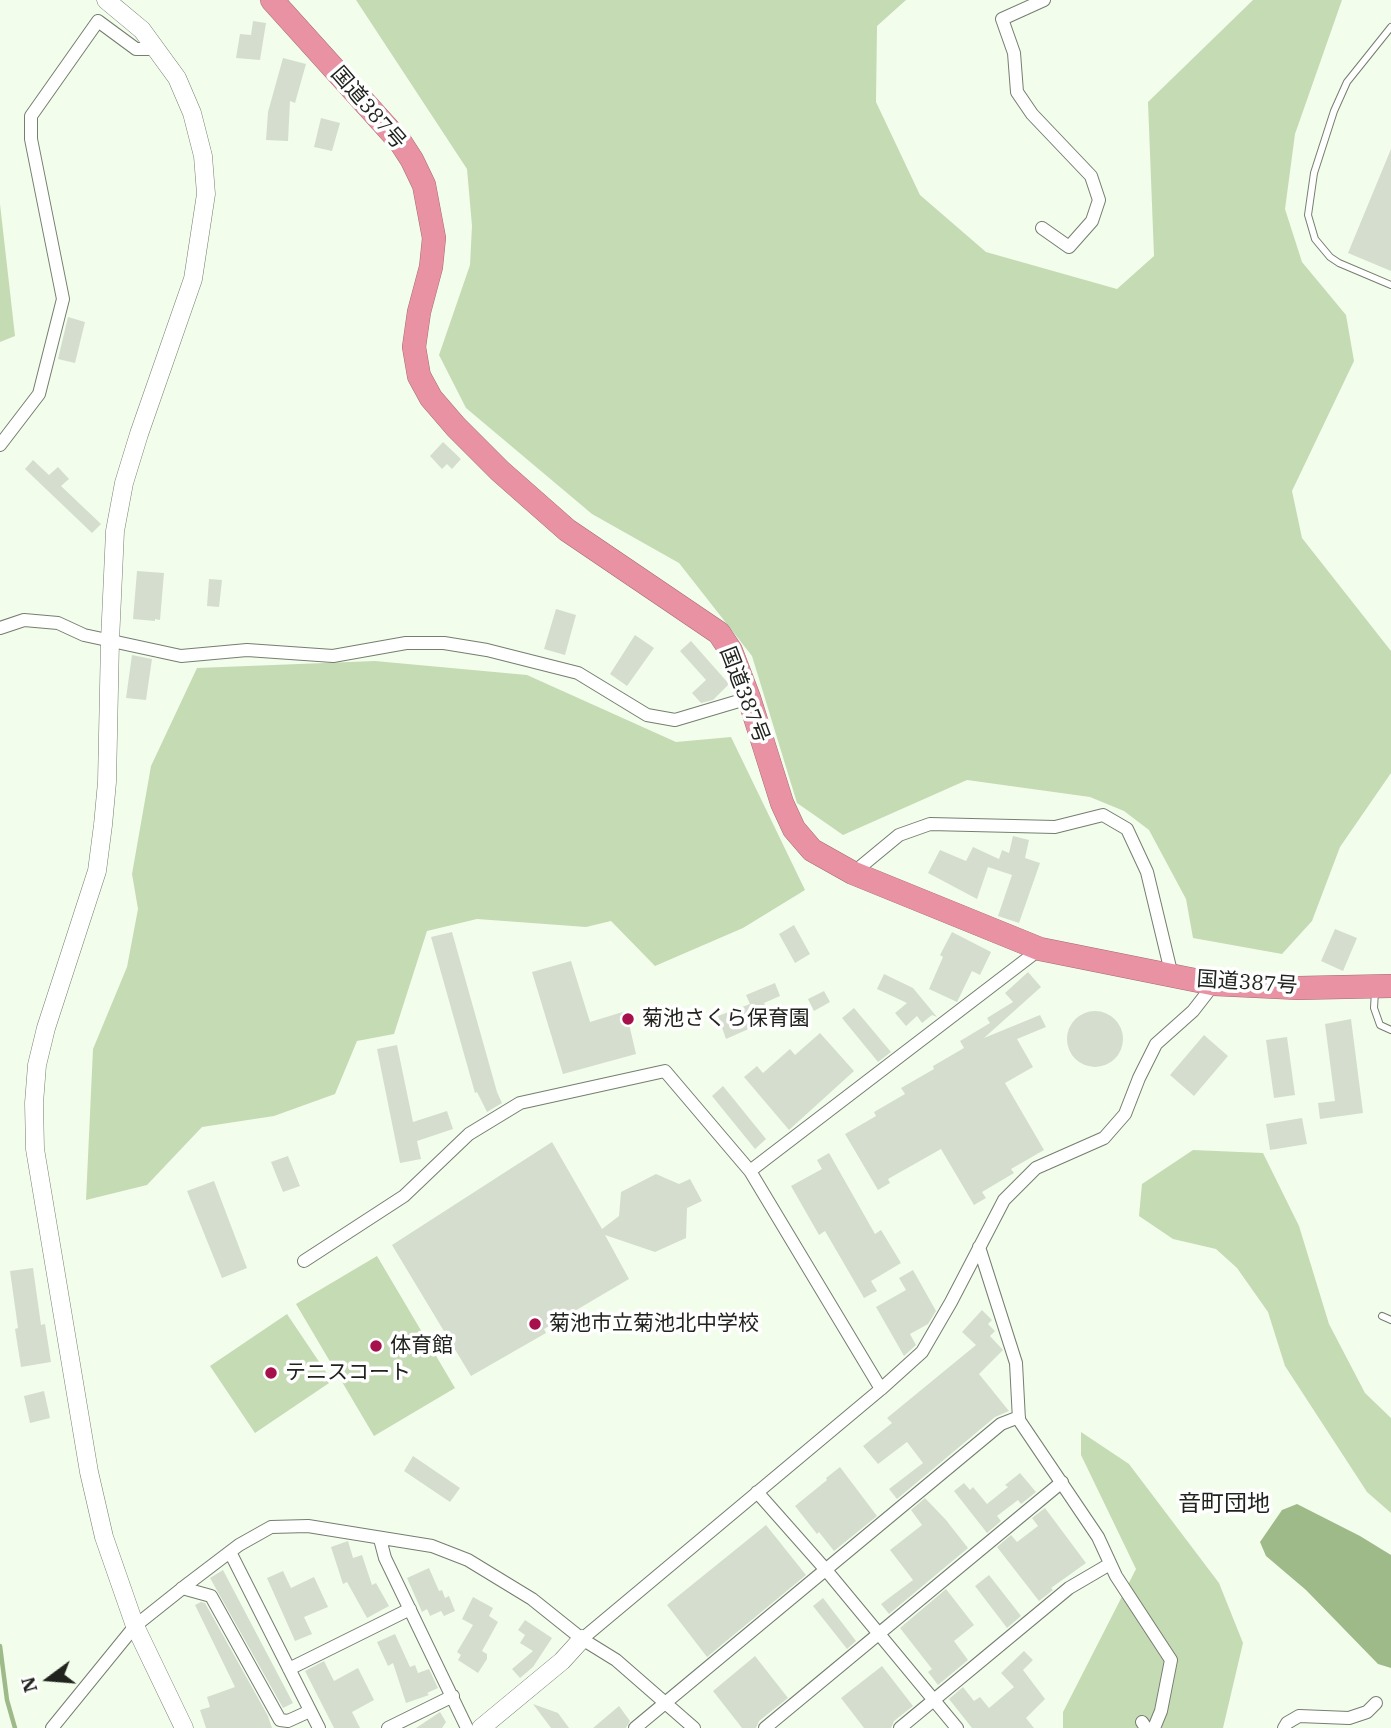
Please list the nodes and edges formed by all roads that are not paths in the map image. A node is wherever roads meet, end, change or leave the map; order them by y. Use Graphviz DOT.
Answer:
graph roads {
  1 [pos="106,0"];
  2 [pos="272,0"];
  3 [pos="1044,0"];
  4 [pos="1391,27"];
  5 [pos="156,48"];
  6 [pos="1042,228"];
  7 [pos="1391,285"];
  8 [pos="0,444"];
  9 [pos="0,628"];
  10 [pos="110,641"];
  11 [pos="748,698"];
  12 [pos="853,873"];
  13 [pos="1040,949"];
  14 [pos="1172,976"];
  15 [pos="1214,984"];
  16 [pos="1383,986"];
  17 [pos="1391,1030"];
  18 [pos="750,1171"];
  19 [pos="979,1247"];
  20 [pos="304,1261"];
  21 [pos="1382,1316"];
  22 [pos="1391,1320"];
  23 [pos="881,1389"];
  24 [pos="1019,1417"];
  25 [pos="1062,1482"];
  26 [pos="757,1492"];
  27 [pos="380,1539"];
  28 [pos="230,1552"];
  29 [pos="1110,1564"];
  30 [pos="826,1570"];
  31 [pos="182,1588"];
  32 [pos="410,1609"];
  33 [pos="135,1626"];
  34 [pos="879,1635"];
  35 [pos="582,1639"];
  36 [pos="289,1669"];
  37 [pos="453,1696"];
  38 [pos="933,1701"];
  39 [pos="1376,1703"];
  40 [pos="666,1704"];
  41 [pos="310,1711"];
  42 [pos="52,1728"];
  43 [pos="184,1728"];
  44 [pos="319,1728"];
  45 [pos="388,1728"];
  46 [pos="467,1728"];
  47 [pos="481,1728"];
  48 [pos="635,1728"];
  49 [pos="694,1728"];
  50 [pos="765,1728"];
  51 [pos="900,1728"];
  52 [pos="957,1728"];
  53 [pos="1154,1728"];
  54 [pos="1284,1728"];
  1 -- 5 [label="street"];
  2 -- 11 [label="highway, 国道387号"];
  3 -- 6 [label="street"];
  4 -- 7 [label="lane"];
  5 -- 8 [label="street"];
  5 -- 10 [label="street"];
  9 -- 10 [label="street"];
  10 -- 11 [label="street"];
  10 -- 33 [label="street"];
  11 -- 12 [label="highway, 国道387号"];
  12 -- 13 [label="highway, 国道387号"];
  12 -- 14 [label="street"];
  13 -- 14 [label="highway, 国道387号"];
  13 -- 18 [label="street"];
  14 -- 15 [label="highway, 国道387号"];
  15 -- 16 [label="highway, 国道387号"];
  15 -- 19 [label="street"];
  16 -- 17 [label="lane"];
  18 -- 20 [label="street"];
  18 -- 23 [label="street"];
  19 -- 23 [label="street"];
  19 -- 24 [label="street"];
  21 -- 22 [label="lane"];
  23 -- 26 [label="street"];
  24 -- 25 [label="street"];
  24 -- 30 [label="street"];
  25 -- 29 [label="street"];
  25 -- 34 [label="street"];
  26 -- 30 [label="street"];
  26 -- 35 [label="street"];
  27 -- 28 [label="street"];
  27 -- 32 [label="street"];
  27 -- 35 [label="street"];
  28 -- 31 [label="street"];
  28 -- 36 [label="street"];
  29 -- 38 [label="street"];
  29 -- 53 [label="street"];
  30 -- 34 [label="street"];
  30 -- 40 [label="street"];
  31 -- 33 [label="street"];
  31 -- 41 [label="street"];
  32 -- 36 [label="street"];
  32 -- 37 [label="street"];
  33 -- 42 [label="street"];
  33 -- 43 [label="street"];
  34 -- 38 [label="street"];
  34 -- 50 [label="street"];
  35 -- 40 [label="street"];
  35 -- 47 [label="street"];
  36 -- 41 [label="street"];
  37 -- 45 [label="street"];
  37 -- 46 [label="street"];
  38 -- 51 [label="street"];
  38 -- 52 [label="street"];
  39 -- 54 [label="street"];
  40 -- 48 [label="street"];
  40 -- 49 [label="street"];
  41 -- 44 [label="street"];
}
